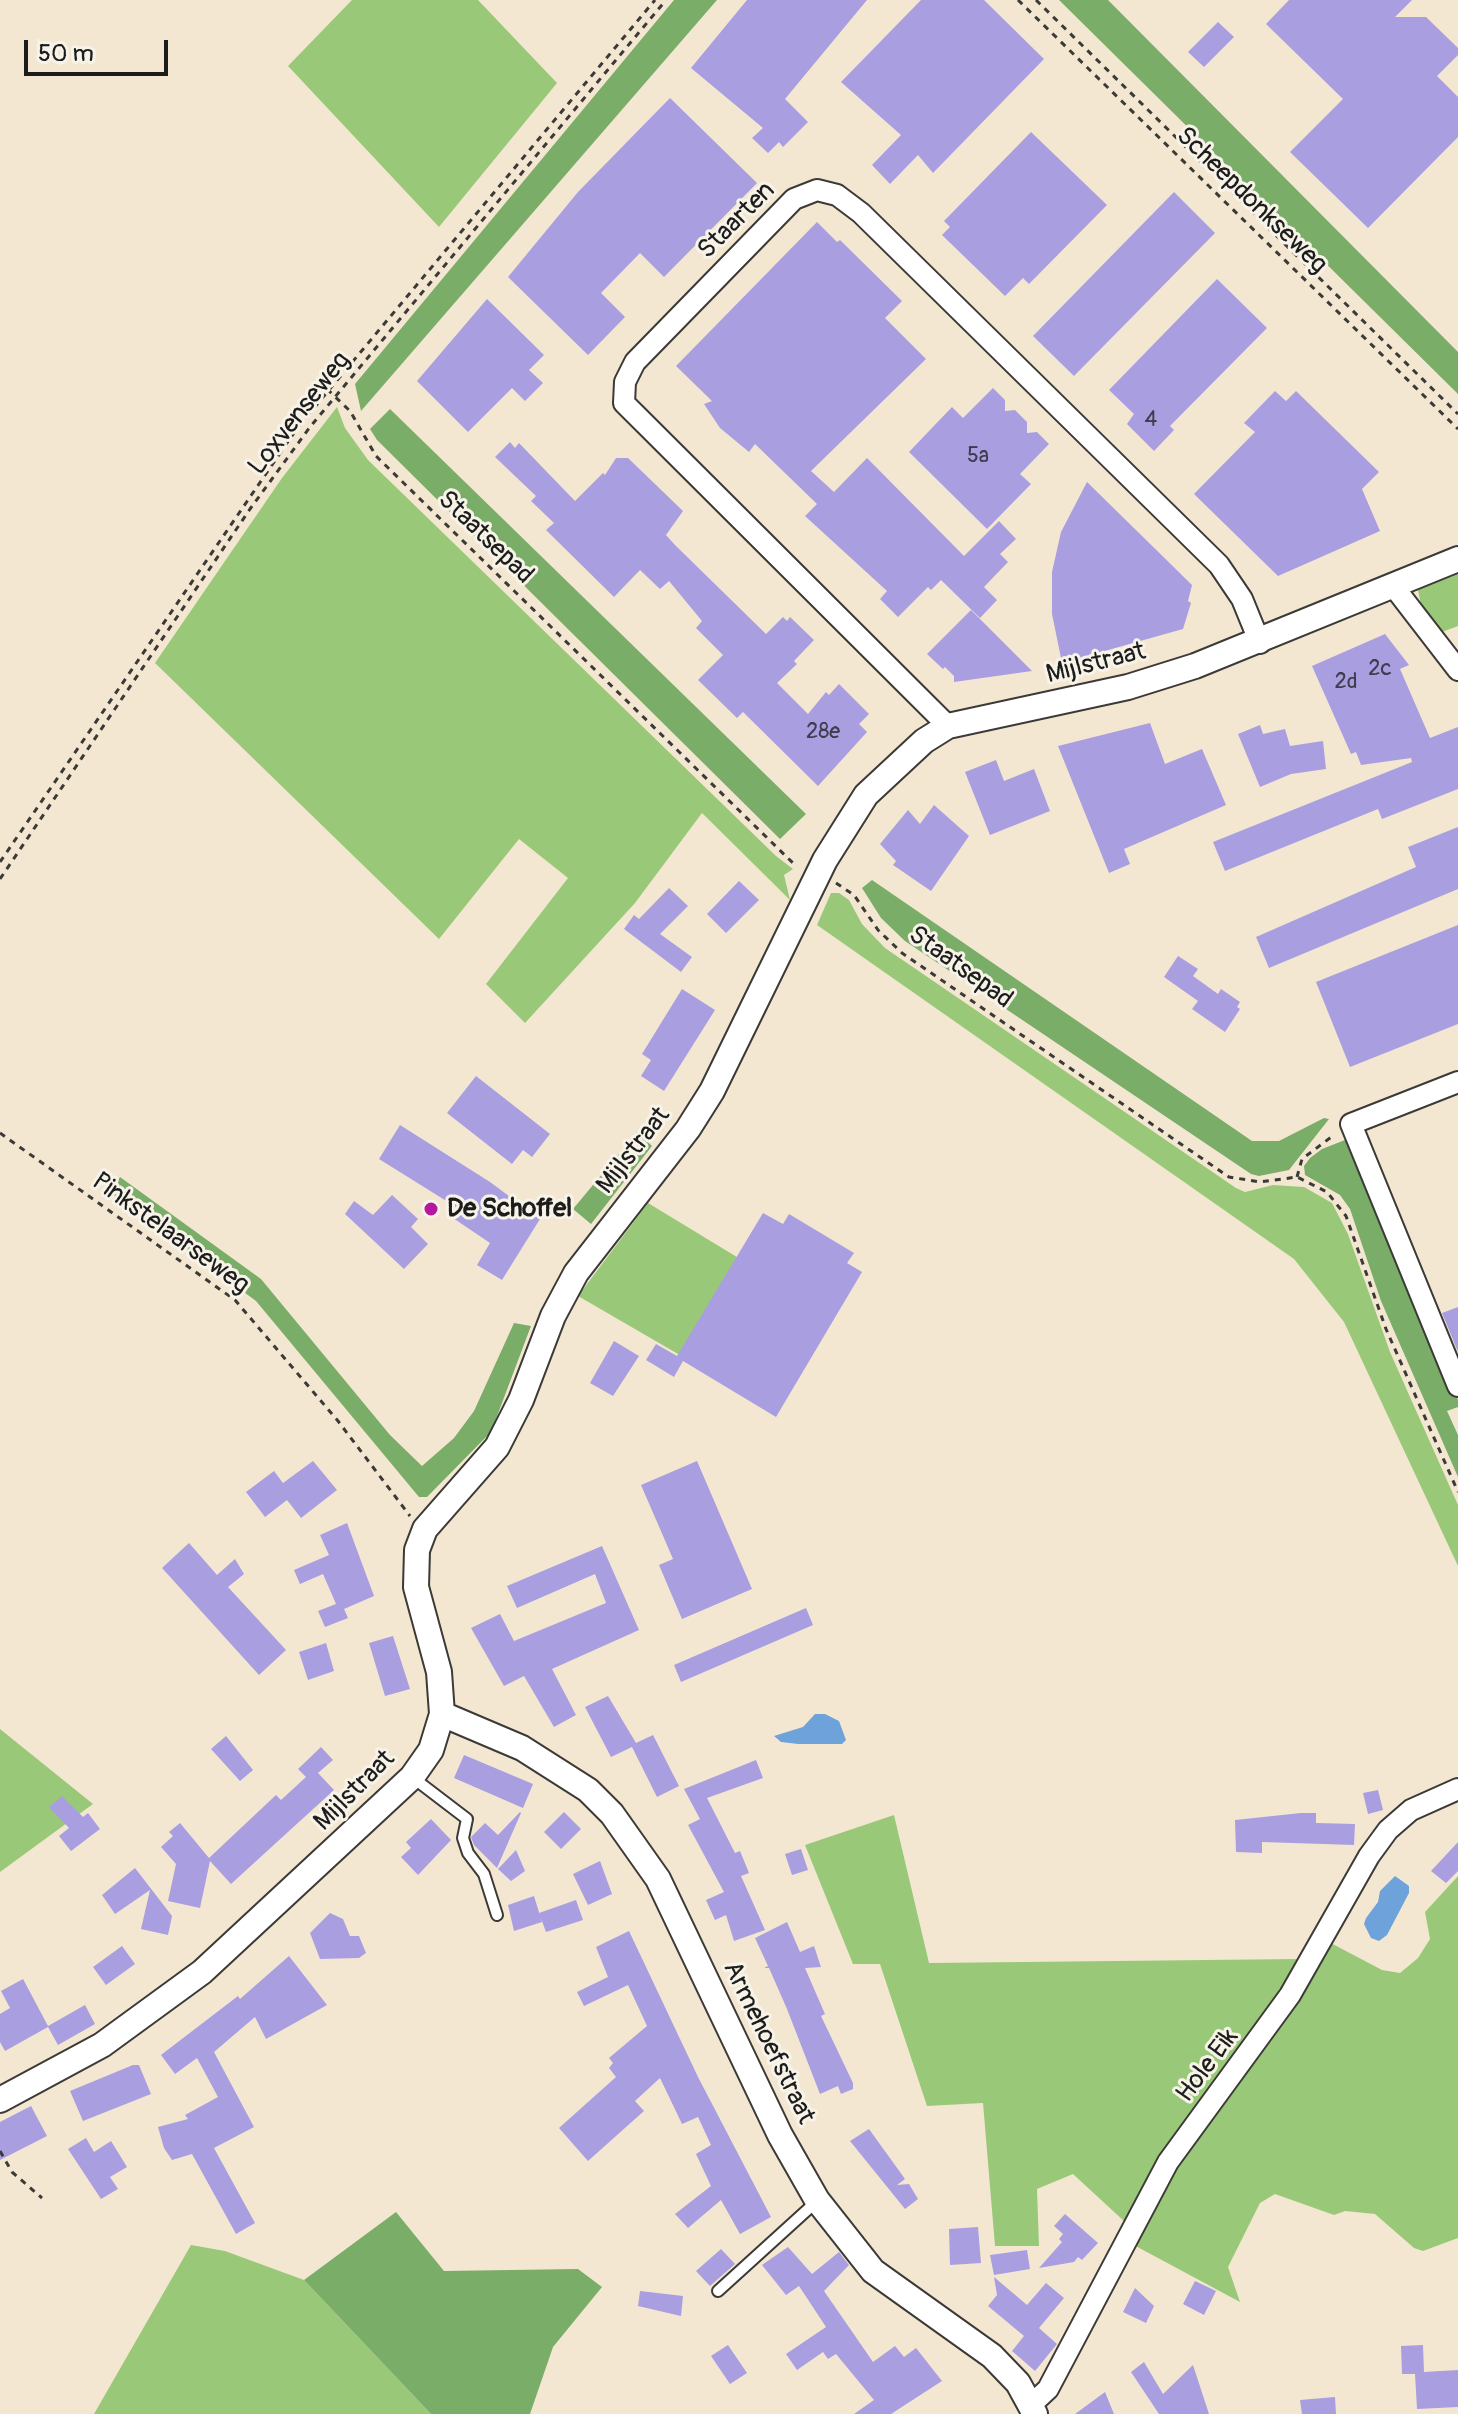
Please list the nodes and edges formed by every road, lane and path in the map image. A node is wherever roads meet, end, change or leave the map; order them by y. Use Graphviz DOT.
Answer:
graph roads {
  1 [pos="655,0"];
  2 [pos="666,0"];
  3 [pos="1018,0"];
  4 [pos="1036,0"];
  5 [pos="327,389"];
  6 [pos="334,395"];
  7 [pos="1458,414"];
  8 [pos="1458,429"];
  9 [pos="1458,559"];
  10 [pos="1394,587"];
  11 [pos="1260,643"];
  12 [pos="1458,670"];
  13 [pos="948,726"];
  14 [pos="0,862"];
  15 [pos="818,877"];
  16 [pos="0,879"];
  17 [pos="1458,1082"];
  18 [pos="1351,1124"];
  19 [pos="0,1133"];
  20 [pos="1297,1177"];
  21 [pos="1458,1386"];
  22 [pos="1458,1492"];
  23 [pos="425,1529"];
  24 [pos="442,1714"];
  25 [pos="412,1777"];
  26 [pos="1458,1789"];
  27 [pos="497,1915"];
  28 [pos="0,2100"];
  29 [pos="0,2151"];
  30 [pos="42,2198"];
  31 [pos="817,2200"];
  32 [pos="718,2291"];
  33 [pos="1034,2409"];
  1 -- 5 [label="path, Loxvenseweg"];
  2 -- 6 [label="path, Loxvenseweg"];
  3 -- 8 [label="path, Scheepdonkseweg"];
  4 -- 7 [label="path, Scheepdonkseweg"];
  5 -- 6 [label="path, Staatsepad"];
  5 -- 14 [label="path, Loxvenseweg"];
  6 -- 15 [label="path, Staatsepad"];
  6 -- 16 [label="path, Loxvenseweg"];
  9 -- 10 [label="street, Mijlstraat"];
  10 -- 11 [label="street, Mijlstraat"];
  10 -- 12 [label="street"];
  11 -- 13 [label="street, Mijlstraat"];
  11 -- 13 [label="street, Staarten"];
  13 -- 15 [label="street, Mijlstraat"];
  15 -- 20 [label="path, Staatsepad"];
  15 -- 23 [label="street, Mijlstraat"];
  17 -- 18 [label="street"];
  18 -- 20 [label="path"];
  18 -- 21 [label="street"];
  19 -- 23 [label="path, Pinkstelaarseweg"];
  20 -- 22 [label="path"];
  23 -- 24 [label="street, Mijlstraat"];
  24 -- 25 [label="street, Mijlstraat"];
  24 -- 31 [label="street, Armehoefstraat"];
  25 -- 27 [label="lane"];
  25 -- 28 [label="street, Mijlstraat"];
  26 -- 33 [label="street, Hole Eik"];
  29 -- 30 [label="path"];
  31 -- 32 [label="lane"];
  31 -- 33 [label="street, Armehoefstraat"];
}
